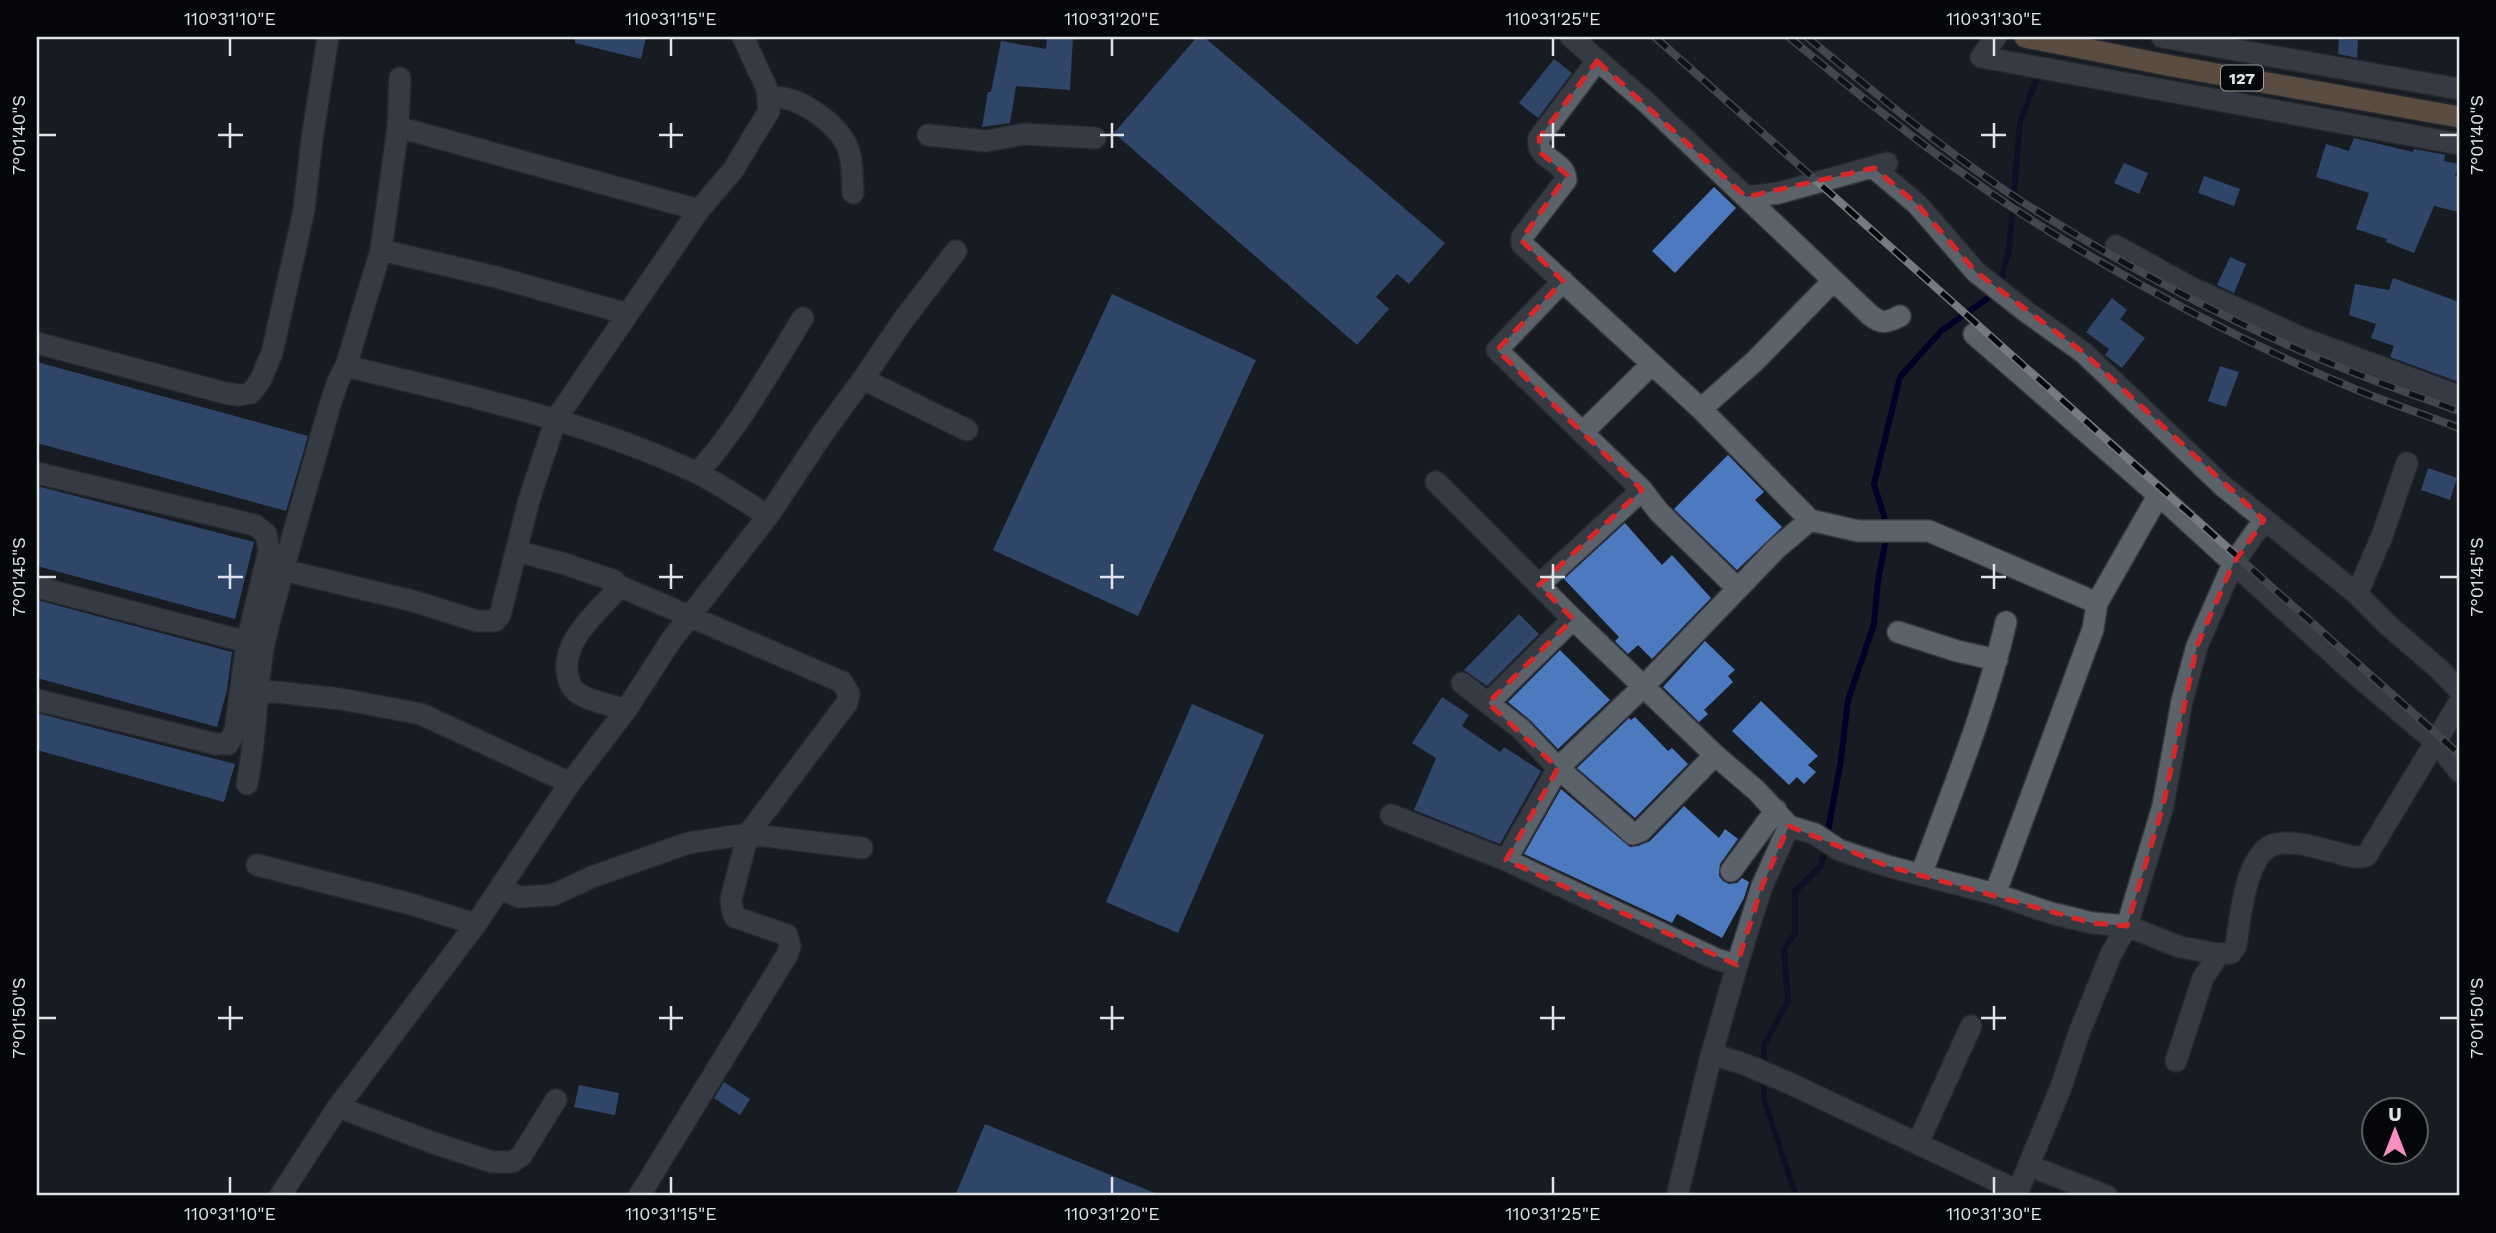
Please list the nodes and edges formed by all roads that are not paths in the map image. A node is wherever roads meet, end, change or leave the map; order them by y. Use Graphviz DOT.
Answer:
graph roads {
  1 [pos="328,37"];
  2 [pos="743,37"];
  3 [pos="1571,37"];
  4 [pos="1996,37"];
  5 [pos="2025,37"];
  6 [pos="2162,37"];
  7 [pos="2233,43"];
  8 [pos="1597,61"];
  9 [pos="400,78"];
  10 [pos="2459,89"];
  11 [pos="769,98"];
  12 [pos="2459,117"];
  13 [pos="398,127"];
  14 [pos="928,135"];
  15 [pos="1095,138"];
  16 [pos="2459,144"];
  17 [pos="853,193"];
  18 [pos="1746,197"];
  19 [pos="699,210"];
  20 [pos="2116,246"];
  21 [pos="381,250"];
  22 [pos="956,251"];
  23 [pos="1563,281"];
  24 [pos="1833,281"];
  25 [pos="628,314"];
  26 [pos="1900,316"];
  27 [pos="803,318"];
  28 [pos="1975,334"];
  29 [pos="37,343"];
  30 [pos="1651,365"];
  31 [pos="346,366"];
  32 [pos="863,379"];
  33 [pos="2459,396"];
  34 [pos="1701,409"];
  35 [pos="556,419"];
  36 [pos="967,430"];
  37 [pos="1581,433"];
  38 [pos="2407,463"];
  39 [pos="37,473"];
  40 [pos="697,473"];
  41 [pos="1436,482"];
  42 [pos="1642,490"];
  43 [pos="2158,496"];
  44 [pos="768,516"];
  45 [pos="1810,520"];
  46 [pos="2264,520"];
  47 [pos="516,551"];
  48 [pos="2233,564"];
  49 [pos="283,570"];
  50 [pos="617,585"];
  51 [pos="1539,585"];
  52 [pos="37,587"];
  53 [pos="1737,589"];
  54 [pos="2357,594"];
  55 [pos="2097,603"];
  56 [pos="690,616"];
  57 [pos="1573,619"];
  58 [pos="2006,622"];
  59 [pos="1898,632"];
  60 [pos="247,642"];
  61 [pos="1997,660"];
  62 [pos="1462,684"];
  63 [pos="1645,685"];
  64 [pos="258,690"];
  65 [pos="2459,690"];
  66 [pos="37,700"];
  67 [pos="1488,704"];
  68 [pos="2459,704"];
  69 [pos="626,710"];
  70 [pos="2437,743"];
  71 [pos="1715,755"];
  72 [pos="1558,768"];
  73 [pos="2459,771"];
  74 [pos="570,783"];
  75 [pos="247,784"];
  76 [pos="1391,815"];
  77 [pos="1782,818"];
  78 [pos="747,834"];
  79 [pos="862,848"];
  80 [pos="1506,860"];
  81 [pos="257,865"];
  82 [pos="1731,871"];
  83 [pos="1921,875"];
  84 [pos="500,888"];
  85 [pos="1995,894"];
  86 [pos="475,924"];
  87 [pos="2127,926"];
  88 [pos="2218,954"];
  89 [pos="1737,965"];
  90 [pos="1971,1026"];
  91 [pos="1712,1054"];
  92 [pos="2176,1061"];
  93 [pos="556,1100"];
  94 [pos="338,1107"];
  95 [pos="1918,1143"];
  96 [pos="2030,1166"];
  97 [pos="2017,1194"];
  98 [pos="280,1196"];
  99 [pos="639,1196"];
  100 [pos="1677,1196"];
  101 [pos="2107,1196"];
  1 -- 29 [label="street"];
  2 -- 11 [label="street"];
  3 -- 8 [label="street"];
  4 -- 16 [label="street"];
  5 -- 12 [label="main road, 127"];
  6 -- 7 [label="street"];
  7 -- 10 [label="street"];
  8 -- 18 [label="street"];
  8 -- 23 [label="street"];
  9 -- 13 [label="street"];
  11 -- 17 [label="street"];
  11 -- 19 [label="street"];
  13 -- 19 [label="street"];
  13 -- 21 [label="street"];
  14 -- 15 [label="street"];
  18 -- 24 [label="street"];
  18 -- 46 [label="street"];
  19 -- 25 [label="street"];
  20 -- 33 [label="street"];
  21 -- 25 [label="street"];
  21 -- 31 [label="street"];
  22 -- 32 [label="street"];
  23 -- 30 [label="street"];
  23 -- 37 [label="street"];
  24 -- 26 [label="street"];
  24 -- 34 [label="street"];
  25 -- 35 [label="street"];
  27 -- 40 [label="street"];
  28 -- 43 [label="street"];
  30 -- 34 [label="street"];
  30 -- 37 [label="street"];
  31 -- 35 [label="street"];
  31 -- 49 [label="street"];
  32 -- 36 [label="street"];
  32 -- 44 [label="street"];
  34 -- 45 [label="street"];
  35 -- 40 [label="street"];
  35 -- 47 [label="street"];
  37 -- 42 [label="street"];
  38 -- 54 [label="street"];
  39 -- 60 [label="street"];
  40 -- 44 [label="street"];
  41 -- 51 [label="street"];
  42 -- 51 [label="street"];
  42 -- 53 [label="street"];
  43 -- 48 [label="street"];
  43 -- 55 [label="street"];
  44 -- 56 [label="street"];
  45 -- 53 [label="street"];
  45 -- 55 [label="street"];
  46 -- 48 [label="street"];
  46 -- 54 [label="street"];
  47 -- 49 [label="street"];
  47 -- 50 [label="street"];
  48 -- 70 [label="street"];
  48 -- 87 [label="street"];
  49 -- 64 [label="street"];
  50 -- 56 [label="street"];
  50 -- 69 [label="street"];
  51 -- 57 [label="street"];
  52 -- 60 [label="street"];
  53 -- 63 [label="street"];
  54 -- 65 [label="street"];
  55 -- 85 [label="street"];
  56 -- 69 [label="street"];
  56 -- 78 [label="street"];
  57 -- 63 [label="street"];
  57 -- 67 [label="street"];
  58 -- 61 [label="street"];
  59 -- 61 [label="street"];
  60 -- 66 [label="street"];
  61 -- 83 [label="street"];
  62 -- 67 [label="street"];
  63 -- 71 [label="street"];
  63 -- 72 [label="street"];
  64 -- 74 [label="street"];
  64 -- 75 [label="street"];
  67 -- 72 [label="street"];
  68 -- 70 [label="street"];
  69 -- 74 [label="street"];
  70 -- 73 [label="street"];
  70 -- 88 [label="street"];
  71 -- 72 [label="street"];
  71 -- 77 [label="street"];
  72 -- 80 [label="street"];
  74 -- 84 [label="street"];
  76 -- 80 [label="street"];
  77 -- 82 [label="street"];
  77 -- 83 [label="street"];
  77 -- 89 [label="street"];
  78 -- 79 [label="street"];
  78 -- 84 [label="street"];
  78 -- 99 [label="street"];
  80 -- 89 [label="street"];
  81 -- 86 [label="street"];
  83 -- 85 [label="street"];
  84 -- 86 [label="street"];
  85 -- 87 [label="street"];
  86 -- 94 [label="street"];
  87 -- 88 [label="street"];
  87 -- 96 [label="street"];
  88 -- 92 [label="street"];
  89 -- 91 [label="street"];
  90 -- 95 [label="street"];
  91 -- 95 [label="street"];
  91 -- 100 [label="street"];
  93 -- 94 [label="street"];
  94 -- 98 [label="street"];
  95 -- 97 [label="street"];
  96 -- 97 [label="street"];
  96 -- 101 [label="street"];
}
